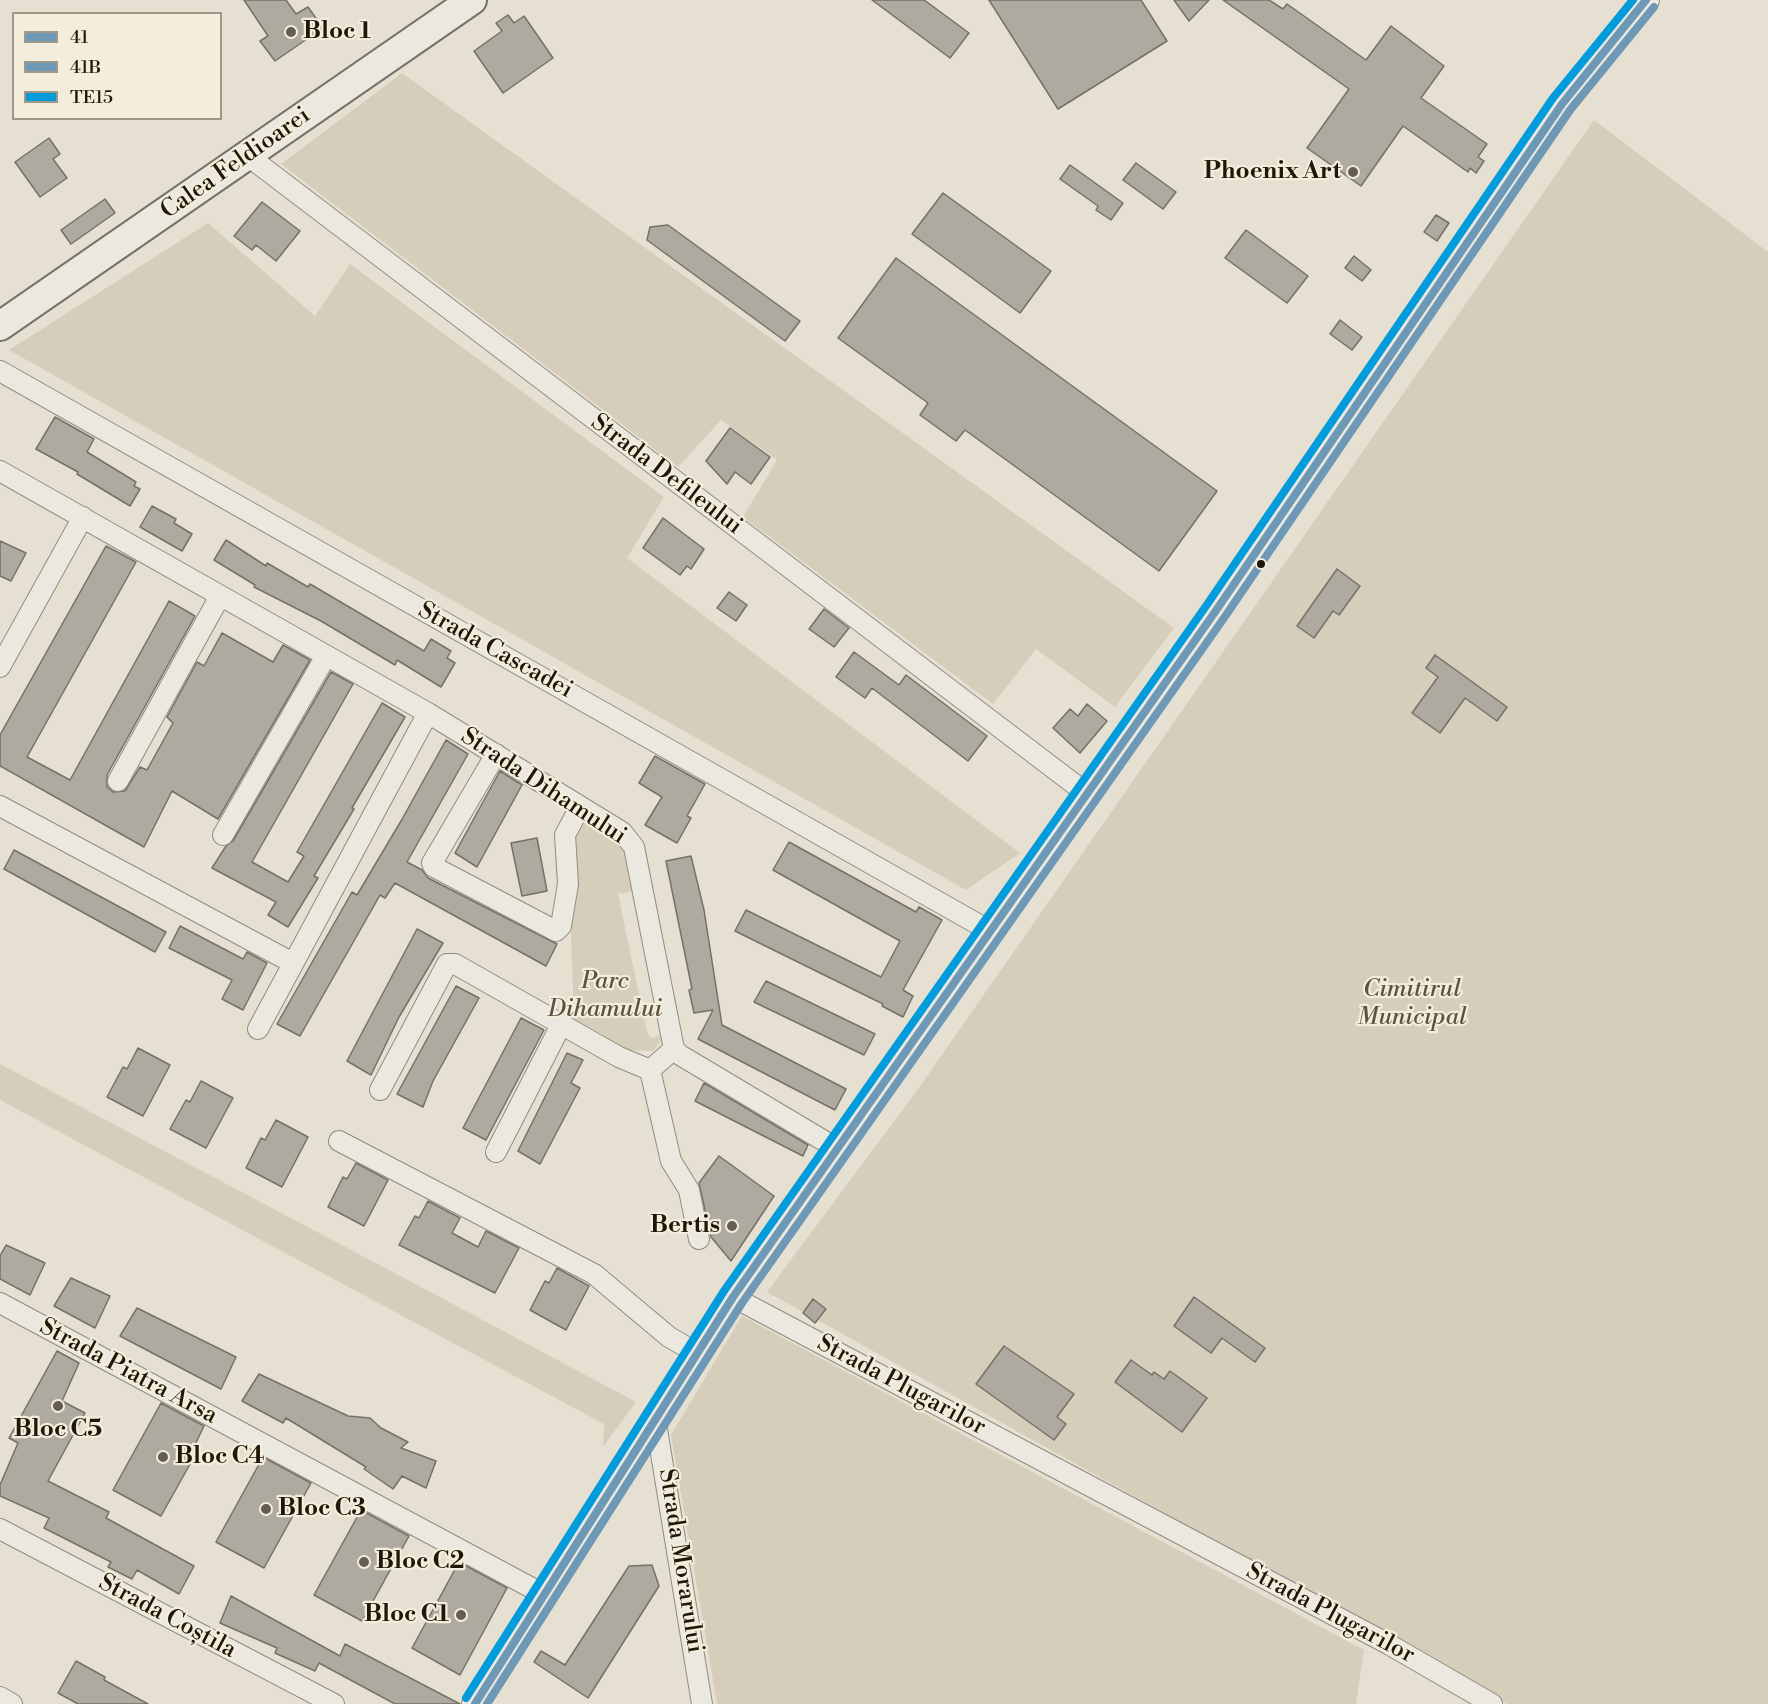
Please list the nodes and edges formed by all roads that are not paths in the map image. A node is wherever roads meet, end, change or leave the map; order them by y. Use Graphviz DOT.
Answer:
graph roads {
  1 [pos="472,0"];
  2 [pos="1646,0"];
  3 [pos="248,156"];
  4 [pos="0,326"];
  5 [pos="0,371"];
  6 [pos="0,471"];
  7 [pos="83,518"];
  8 [pos="220,596"];
  9 [pos="326,656"];
  10 [pos="0,667"];
  11 [pos="428,714"];
  12 [pos="496,754"];
  13 [pos="118,781"];
  14 [pos="1086,793"];
  15 [pos="0,806"];
  16 [pos="580,807"];
  17 [pos="223,835"];
  18 [pos="990,931"];
  19 [pos="293,963"];
  20 [pos="561,1025"];
  21 [pos="258,1029"];
  22 [pos="674,1048"];
  23 [pos="650,1070"];
  24 [pos="380,1090"];
  25 [pos="339,1141"];
  26 [pos="836,1148"];
  27 [pos="496,1152"];
  28 [pos="699,1239"];
  29 [pos="733,1297"];
  30 [pos="0,1303"];
  31 [pos="697,1353"];
  32 [pos="655,1418"];
  33 [pos="0,1529"];
  34 [pos="543,1594"];
  35 [pos="0,1697"];
  36 [pos="12,1704"];
  37 [pos="334,1704"];
  38 [pos="475,1704"];
  39 [pos="702,1704"];
  40 [pos="1492,1704"];
  1 -- 3 [label="main road, Calea Feldioarei"];
  2 -- 14 [label="street"];
  3 -- 4 [label="main road, Calea Feldioarei"];
  3 -- 14 [label="street, Strada Defileului"];
  5 -- 18 [label="street, Strada Cascadei"];
  6 -- 7 [label="street, Strada Dihamului"];
  7 -- 8 [label="street, Strada Dihamului"];
  7 -- 10 [label="street"];
  8 -- 9 [label="street, Strada Dihamului"];
  8 -- 13 [label="street"];
  9 -- 11 [label="street, Strada Dihamului"];
  9 -- 17 [label="street"];
  11 -- 12 [label="street, Strada Dihamului"];
  11 -- 19 [label="street"];
  12 -- 16 [label="street, Strada Dihamului"];
  12 -- 16 [label="street"];
  14 -- 18 [label="street"];
  15 -- 19 [label="street"];
  16 -- 22 [label="street, Strada Dihamului"];
  18 -- 26 [label="street"];
  19 -- 21 [label="street"];
  20 -- 23 [label="street"];
  20 -- 24 [label="street"];
  20 -- 27 [label="street"];
  22 -- 23 [label="street"];
  22 -- 26 [label="street"];
  23 -- 28 [label="street"];
  25 -- 31 [label="street"];
  26 -- 29 [label="street"];
  29 -- 31 [label="street"];
  29 -- 40 [label="street, Strada Plugarilor"];
  30 -- 34 [label="street, Strada Piatra Arsa"];
  31 -- 32 [label="street"];
  32 -- 34 [label="street"];
  32 -- 39 [label="street, Strada Morarului"];
  33 -- 37 [label="street, Strada Coștila"];
  34 -- 38 [label="street"];
  35 -- 36 [label="street"];
}
